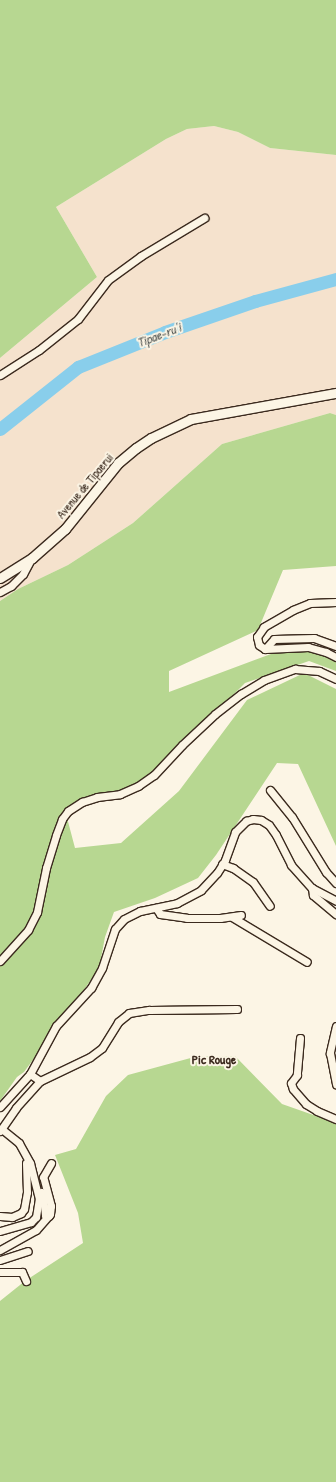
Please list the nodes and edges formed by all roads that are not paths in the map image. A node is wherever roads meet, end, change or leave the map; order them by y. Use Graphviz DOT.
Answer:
graph roads {
  1 [pos="204,218"];
  2 [pos="0,375"];
  3 [pos="336,393"];
  4 [pos="32,558"];
  5 [pos="0,578"];
  6 [pos="0,592"];
  7 [pos="336,602"];
  8 [pos="336,646"];
  9 [pos="265,649"];
  10 [pos="336,657"];
  11 [pos="336,679"];
  12 [pos="270,790"];
  13 [pos="222,864"];
  14 [pos="336,883"];
  15 [pos="312,888"];
  16 [pos="336,901"];
  17 [pos="270,906"];
  18 [pos="156,908"];
  19 [pos="336,914"];
  20 [pos="241,915"];
  21 [pos="232,917"];
  22 [pos="0,961"];
  23 [pos="307,962"];
  24 [pos="237,1009"];
  25 [pos="336,1026"];
  26 [pos="300,1038"];
  27 [pos="30,1074"];
  28 [pos="40,1081"];
  29 [pos="336,1084"];
  30 [pos="0,1107"];
  31 [pos="336,1119"];
  32 [pos="1,1130"];
  33 [pos="24,1152"];
  34 [pos="51,1163"];
  35 [pos="36,1185"];
  36 [pos="0,1216"];
  37 [pos="49,1216"];
  38 [pos="0,1231"];
  39 [pos="0,1250"];
  40 [pos="28,1251"];
  41 [pos="0,1260"];
  42 [pos="0,1272"];
  43 [pos="26,1281"];
  1 -- 2 [label="street"];
  3 -- 4 [label="main road, Avenue de Tipaerui"];
  4 -- 5 [label="main road, Avenue de Tipaerui"];
  4 -- 6 [label="street"];
  7 -- 9 [label="street"];
  8 -- 9 [label="street"];
  9 -- 10 [label="street"];
  11 -- 22 [label="street"];
  12 -- 14 [label="street"];
  13 -- 15 [label="street"];
  13 -- 17 [label="street"];
  13 -- 18 [label="street"];
  15 -- 16 [label="street"];
  15 -- 19 [label="street"];
  18 -- 21 [label="street"];
  18 -- 27 [label="street"];
  20 -- 21 [label="street"];
  21 -- 23 [label="street"];
  24 -- 28 [label="street"];
  25 -- 29 [label="street"];
  26 -- 31 [label="street"];
  27 -- 28 [label="street"];
  27 -- 30 [label="street"];
  28 -- 32 [label="street"];
  32 -- 33 [label="street"];
  33 -- 35 [label="street"];
  33 -- 36 [label="street"];
  34 -- 37 [label="street"];
  35 -- 37 [label="street"];
  35 -- 38 [label="street"];
  37 -- 39 [label="street"];
  40 -- 41 [label="street"];
  42 -- 43 [label="street"];
}
